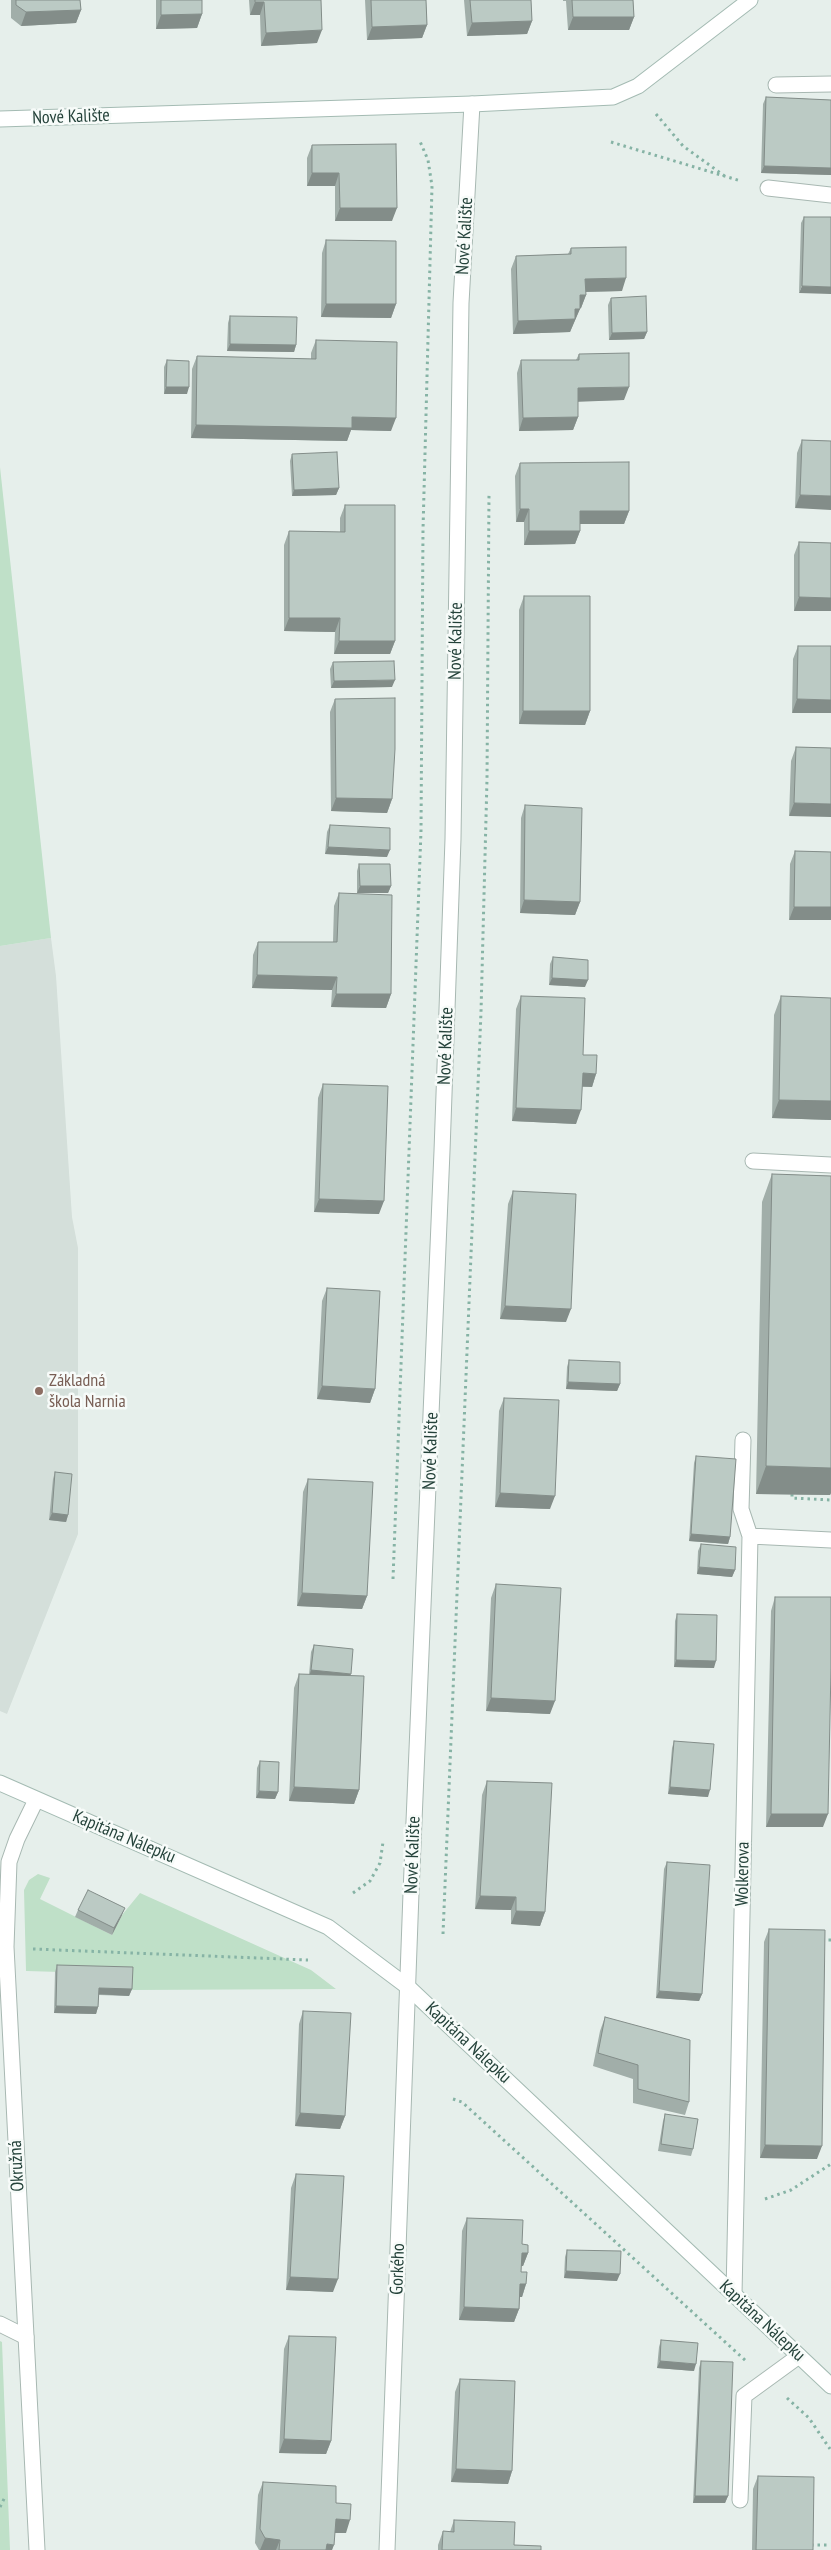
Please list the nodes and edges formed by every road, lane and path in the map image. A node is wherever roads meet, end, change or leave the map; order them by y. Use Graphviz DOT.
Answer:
graph roads {
  1 [pos="750,0"];
  2 [pos="831,84"];
  3 [pos="776,85"];
  4 [pos="472,104"];
  5 [pos="656,114"];
  6 [pos="0,119"];
  7 [pos="419,139"];
  8 [pos="611,142"];
  9 [pos="728,178"];
  10 [pos="768,188"];
  11 [pos="831,195"];
  12 [pos="753,1161"];
  13 [pos="831,1165"];
  14 [pos="743,1440"];
  15 [pos="792,1494"];
  16 [pos="831,1500"];
  17 [pos="750,1536"];
  18 [pos="831,1540"];
  19 [pos="393,1589"];
  20 [pos="0,1784"];
  21 [pos="36,1800"];
  22 [pos="383,1838"];
  23 [pos="354,1893"];
  24 [pos="821,1940"];
  25 [pos="831,1940"];
  26 [pos="6,1948"];
  27 [pos="308,1960"];
  28 [pos="408,1987"];
  29 [pos="453,2099"];
  30 [pos="831,2164"];
  31 [pos="736,2210"];
  32 [pos="734,2294"];
  33 [pos="0,2324"];
  34 [pos="26,2337"];
  35 [pos="799,2356"];
  36 [pos="767,2380"];
  37 [pos="831,2386"];
  38 [pos="830,2449"];
  39 [pos="740,2500"];
  40 [pos="809,2545"];
  41 [pos="830,2545"];
  42 [pos="37,2550"];
  43 [pos="387,2550"];
  1 -- 4 [label="street, Nové Kalište"];
  2 -- 3 [label="street"];
  4 -- 6 [label="street, Nové Kalište"];
  4 -- 28 [label="street, Nové Kalište"];
  5 -- 9 [label="path"];
  7 -- 19 [label="path"];
  8 -- 9 [label="path"];
  9 -- 10 [label="path"];
  10 -- 11 [label="street"];
  12 -- 13 [label="street"];
  14 -- 17 [label="street, Wolkerova"];
  15 -- 16 [label="path"];
  17 -- 18 [label="street"];
  17 -- 31 [label="street, Wolkerova"];
  20 -- 21 [label="street"];
  21 -- 26 [label="street, Okružná"];
  21 -- 28 [label="street, Kapitána Nálepku"];
  22 -- 23 [label="path"];
  24 -- 25 [label="path"];
  26 -- 27 [label="path"];
  26 -- 34 [label="street, Okružná"];
  28 -- 32 [label="street, Kapitána Nálepku"];
  28 -- 43 [label="street, Gorkého"];
  29 -- 36 [label="path"];
  30 -- 31 [label="path"];
  31 -- 32 [label="street, Wolkerova"];
  32 -- 35 [label="street, Kapitána Nálepku"];
  33 -- 34 [label="street"];
  34 -- 42 [label="street, Okružná"];
  35 -- 36 [label="street"];
  35 -- 37 [label="street, Kapitána Nálepku"];
  36 -- 38 [label="path"];
  36 -- 39 [label="street"];
  40 -- 41 [label="path"];
}
